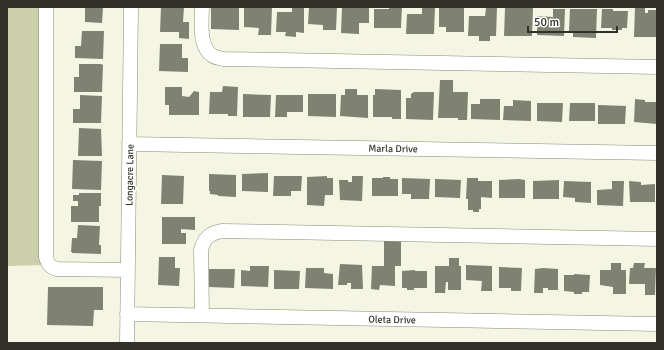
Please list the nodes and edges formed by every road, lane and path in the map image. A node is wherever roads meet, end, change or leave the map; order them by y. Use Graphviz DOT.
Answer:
graph roads {
  1 [pos="46,7"];
  2 [pos="130,7"];
  3 [pos="202,7"];
  4 [pos="657,67"];
  5 [pos="129,144"];
  6 [pos="657,153"];
  7 [pos="657,239"];
  8 [pos="128,270"];
  9 [pos="127,314"];
  10 [pos="202,315"];
  11 [pos="657,324"];
  12 [pos="127,343"];
  1 -- 8 [label="street"];
  2 -- 5 [label="street, Longacre Lane"];
  3 -- 4 [label="street"];
  5 -- 6 [label="street, Marla Drive"];
  5 -- 8 [label="street, Longacre Lane"];
  7 -- 10 [label="street"];
  8 -- 9 [label="street, Longacre Lane"];
  9 -- 10 [label="street, Oleta Drive"];
  9 -- 12 [label="street, Longacre Lane"];
  10 -- 11 [label="street, Oleta Drive"];
}
